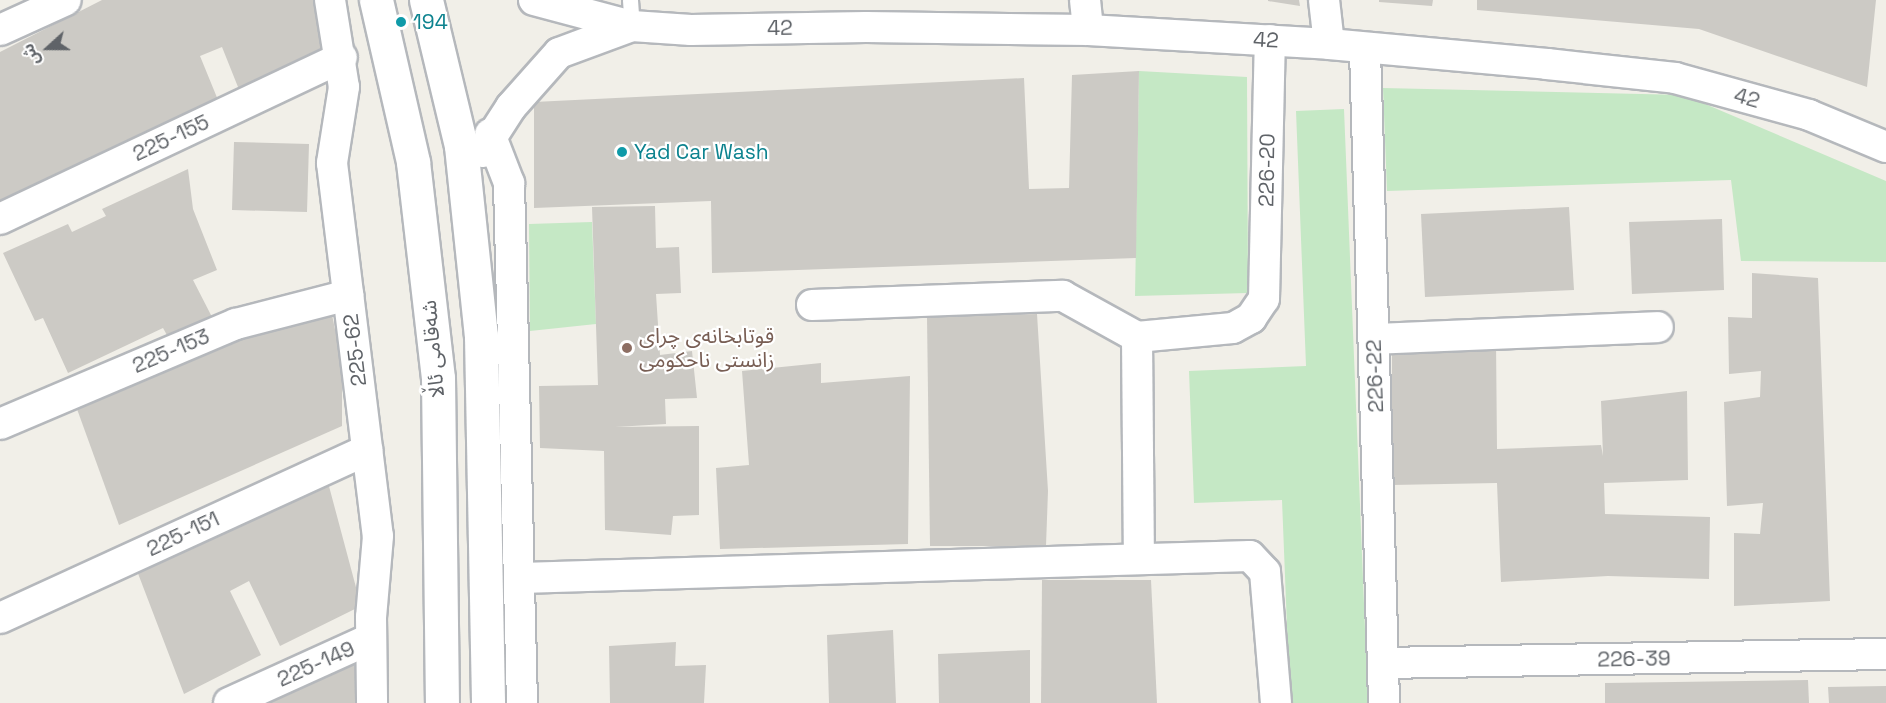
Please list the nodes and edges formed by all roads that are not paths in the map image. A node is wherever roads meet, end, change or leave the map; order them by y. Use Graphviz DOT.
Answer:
graph roads {
  1 [pos="66,0"];
  2 [pos="330,0"];
  3 [pos="376,0"];
  4 [pos="426,0"];
  5 [pos="1085,0"];
  6 [pos="1324,0"];
  7 [pos="540,1"];
  8 [pos="631,13"];
  9 [pos="864,13"];
  10 [pos="0,30"];
  11 [pos="1088,30"];
  12 [pos="1270,40"];
  13 [pos="1329,44"];
  14 [pos="1365,50"];
  15 [pos="342,57"];
  16 [pos="490,134"];
  17 [pos="1886,147"];
  18 [pos="466,188"];
  19 [pos="0,219"];
  20 [pos="348,295"];
  21 [pos="812,305"];
  22 [pos="1658,327"];
  23 [pos="1137,337"];
  24 [pos="1374,339"];
  25 [pos="0,424"];
  26 [pos="367,450"];
  27 [pos="1139,559"];
  28 [pos="521,578"];
  29 [pos="0,618"];
  30 [pos="370,639"];
  31 [pos="1886,654"];
  32 [pos="1383,663"];
  33 [pos="229,703"];
  34 [pos="372,703"];
  35 [pos="442,703"];
  36 [pos="488,703"];
  37 [pos="522,703"];
  38 [pos="1276,703"];
  39 [pos="1384,703"];
  1 -- 10 [label="street"];
  2 -- 15 [label="street, 225-62"];
  3 -- 35 [label="main road, شه‌قامی ئاڵا"];
  4 -- 18 [label="main road"];
  5 -- 11 [label="street"];
  6 -- 13 [label="street"];
  7 -- 8 [label="street"];
  8 -- 9 [label="street, 42"];
  8 -- 16 [label="street"];
  9 -- 11 [label="street, 42"];
  11 -- 12 [label="street, 42"];
  12 -- 13 [label="street, 42"];
  12 -- 23 [label="street, 226-20"];
  13 -- 14 [label="street, 42"];
  14 -- 17 [label="street, 42"];
  14 -- 24 [label="street, 226-22"];
  15 -- 19 [label="street, 225-155"];
  15 -- 20 [label="street, 225-62"];
  16 -- 18 [label="street"];
  16 -- 28 [label="street"];
  18 -- 36 [label="main road"];
  20 -- 25 [label="street, 225-153"];
  20 -- 26 [label="street, 225-62"];
  21 -- 23 [label="street"];
  22 -- 24 [label="street"];
  23 -- 27 [label="street"];
  24 -- 32 [label="street, 226-22"];
  26 -- 29 [label="street, 225-151"];
  26 -- 30 [label="street, 225-62"];
  27 -- 28 [label="street"];
  27 -- 38 [label="street"];
  28 -- 37 [label="street"];
  30 -- 33 [label="street, 225-149"];
  30 -- 34 [label="street, 225-62"];
  31 -- 32 [label="street, 226-39"];
  32 -- 39 [label="street, 226-22"];
}
